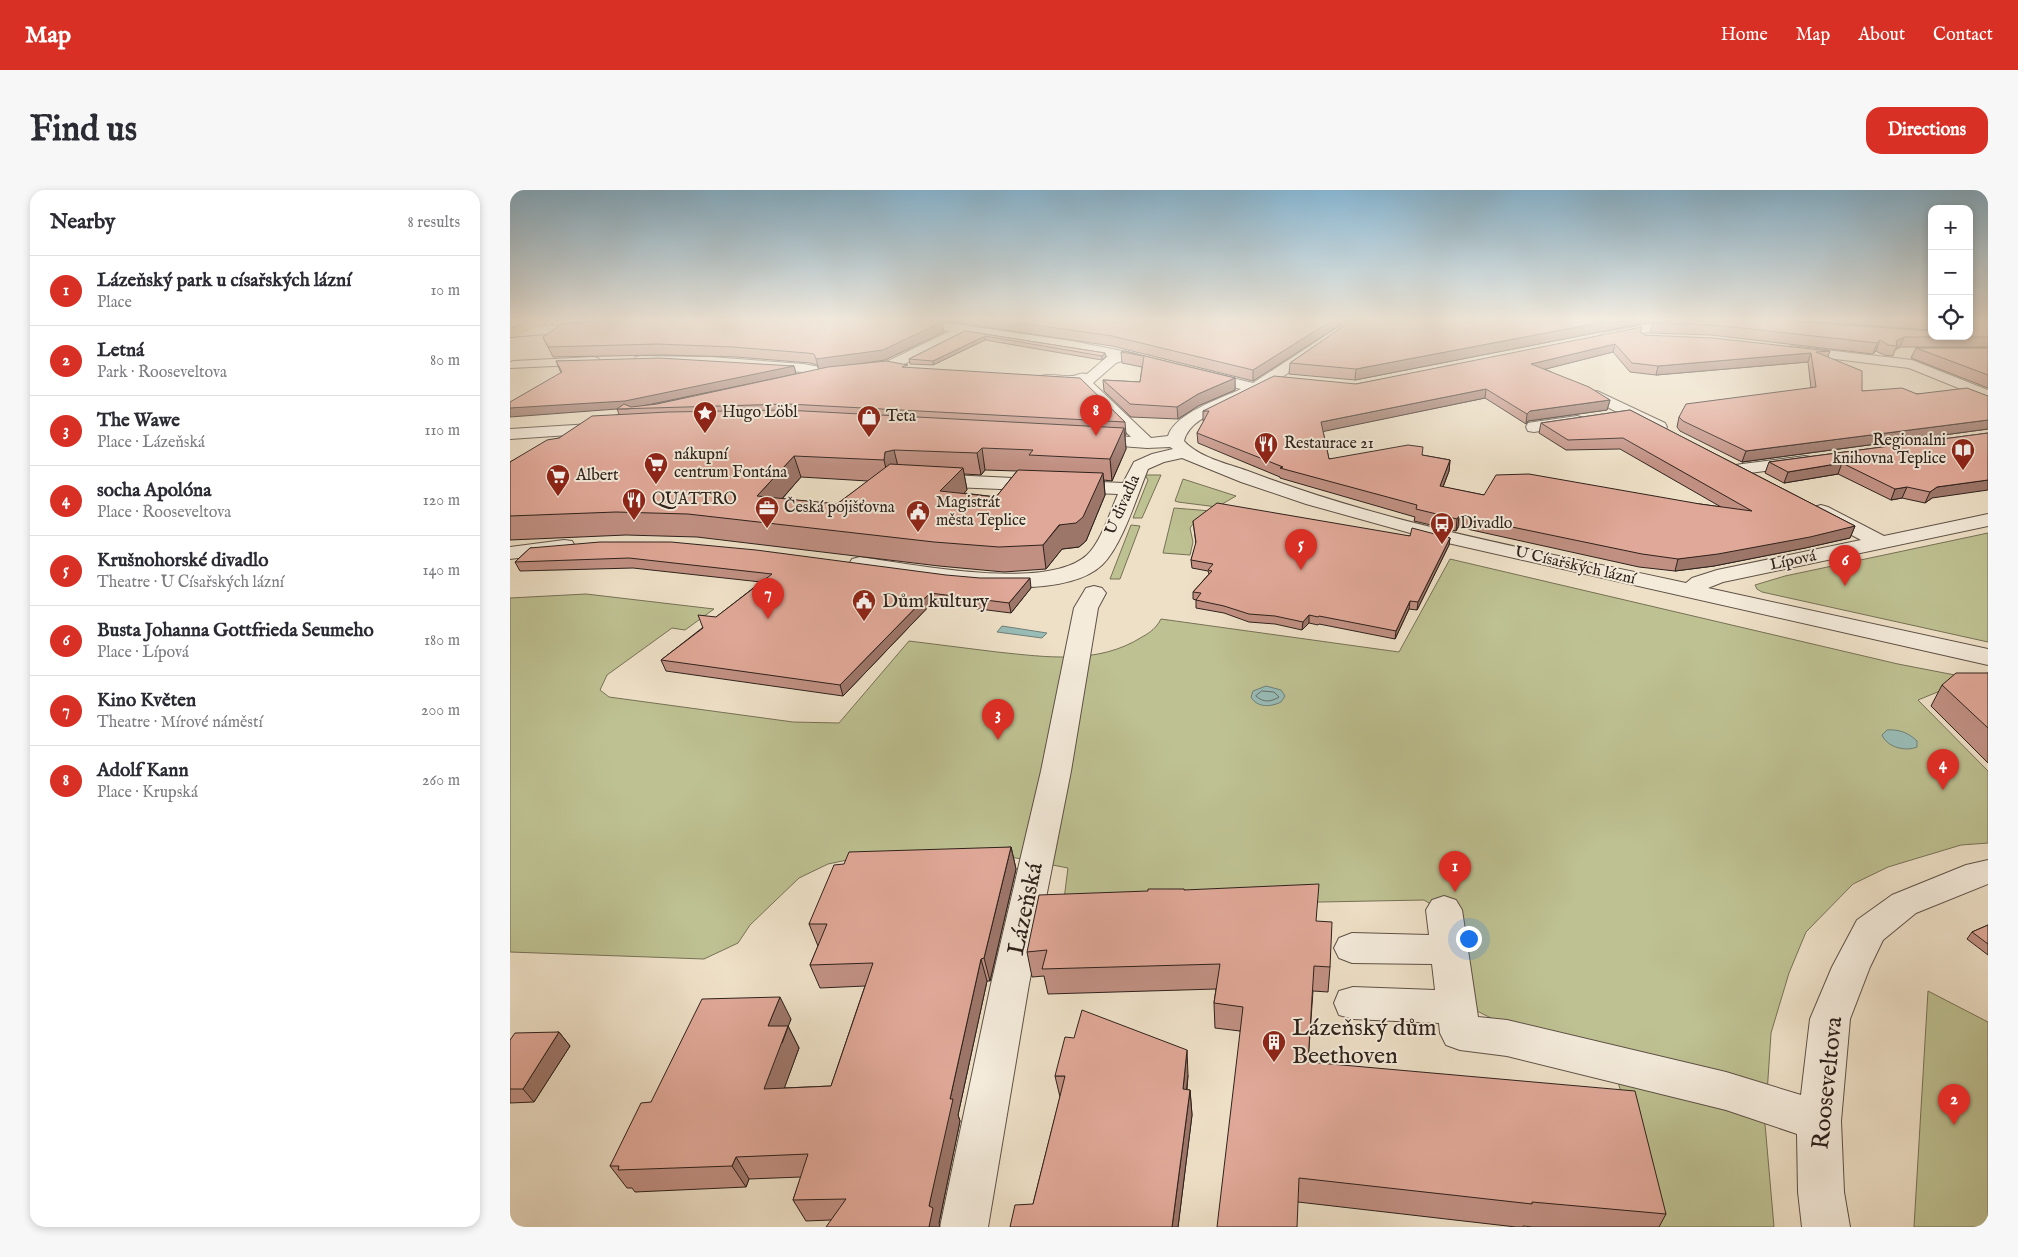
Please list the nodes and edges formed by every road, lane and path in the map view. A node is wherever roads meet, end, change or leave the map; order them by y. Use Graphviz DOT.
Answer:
graph roads {
  1 [pos="815,369"];
  2 [pos="912,369"];
  3 [pos="1102,369"];
  4 [pos="1284,369"];
  5 [pos="1925,369"];
  6 [pos="916,370"];
  7 [pos="1187,371"];
  8 [pos="1035,378"];
  9 [pos="1271,378"];
  10 [pos="1082,379"];
  11 [pos="1291,380"];
  12 [pos="792,382"];
  13 [pos="1255,388"];
  14 [pos="1988,395"];
  15 [pos="1597,396"];
  16 [pos="1631,413"];
  17 [pos="609,414"];
  18 [pos="510,420"];
  19 [pos="626,427"];
  20 [pos="1534,427"];
  21 [pos="566,431"];
  22 [pos="510,434"];
  23 [pos="1674,435"];
  24 [pos="1067,438"];
  25 [pos="1147,443"];
  26 [pos="1180,447"];
  27 [pos="539,450"];
  28 [pos="1817,459"];
  29 [pos="908,479"];
  30 [pos="1768,483"];
  31 [pos="1130,490"];
  32 [pos="1802,501"];
  33 [pos="1988,520"];
  34 [pos="1880,542"];
  35 [pos="585,545"];
  36 [pos="510,553"];
  37 [pos="836,561"];
  38 [pos="1084,583"];
  39 [pos="1690,592"];
  40 [pos="1988,657"];
  41 [pos="1988,872"];
  42 [pos="1444,910"];
  43 [pos="1352,948"];
  44 [pos="1449,950"];
  45 [pos="1353,1003"];
  46 [pos="1457,1007"];
  47 [pos="1819,1121"];
  48 [pos="964,1227"];
  49 [pos="1826,1227"];
  1 -- 12 [label="street"];
  2 -- 6 [label="street"];
  3 -- 10 [label="street"];
  4 -- 9 [label="street"];
  5 -- 14 [label="street"];
  7 -- 13 [label="street"];
  8 -- 10 [label="street"];
  9 -- 11 [label="street"];
  9 -- 13 [label="street"];
  10 -- 25 [label="street"];
  13 -- 26 [label="street"];
  15 -- 16 [label="street"];
  16 -- 20 [label="street"];
  16 -- 23 [label="street"];
  17 -- 18 [label="street"];
  19 -- 21 [label="street"];
  21 -- 22 [label="street"];
  21 -- 27 [label="street"];
  24 -- 25 [label="street"];
  25 -- 26 [label="street"];
  26 -- 31 [label="street, U divadla"];
  26 -- 39 [label="street, U Císařských lázní"];
  28 -- 30 [label="street"];
  29 -- 31 [label="street"];
  31 -- 38 [label="street, U divadla"];
  32 -- 34 [label="street"];
  33 -- 34 [label="street, Lípová"];
  34 -- 39 [label="street, Lípová"];
  35 -- 36 [label="street"];
  37 -- 38 [label="street"];
  38 -- 48 [label="street, Lázeňská"];
  39 -- 40 [label="street, U Císařských lázní"];
  41 -- 47 [label="street, Rooseveltova"];
  42 -- 44 [label="street"];
  43 -- 44 [label="street"];
  44 -- 46 [label="street"];
  45 -- 46 [label="street"];
  46 -- 47 [label="street"];
  47 -- 49 [label="street, Rooseveltova"];
}
